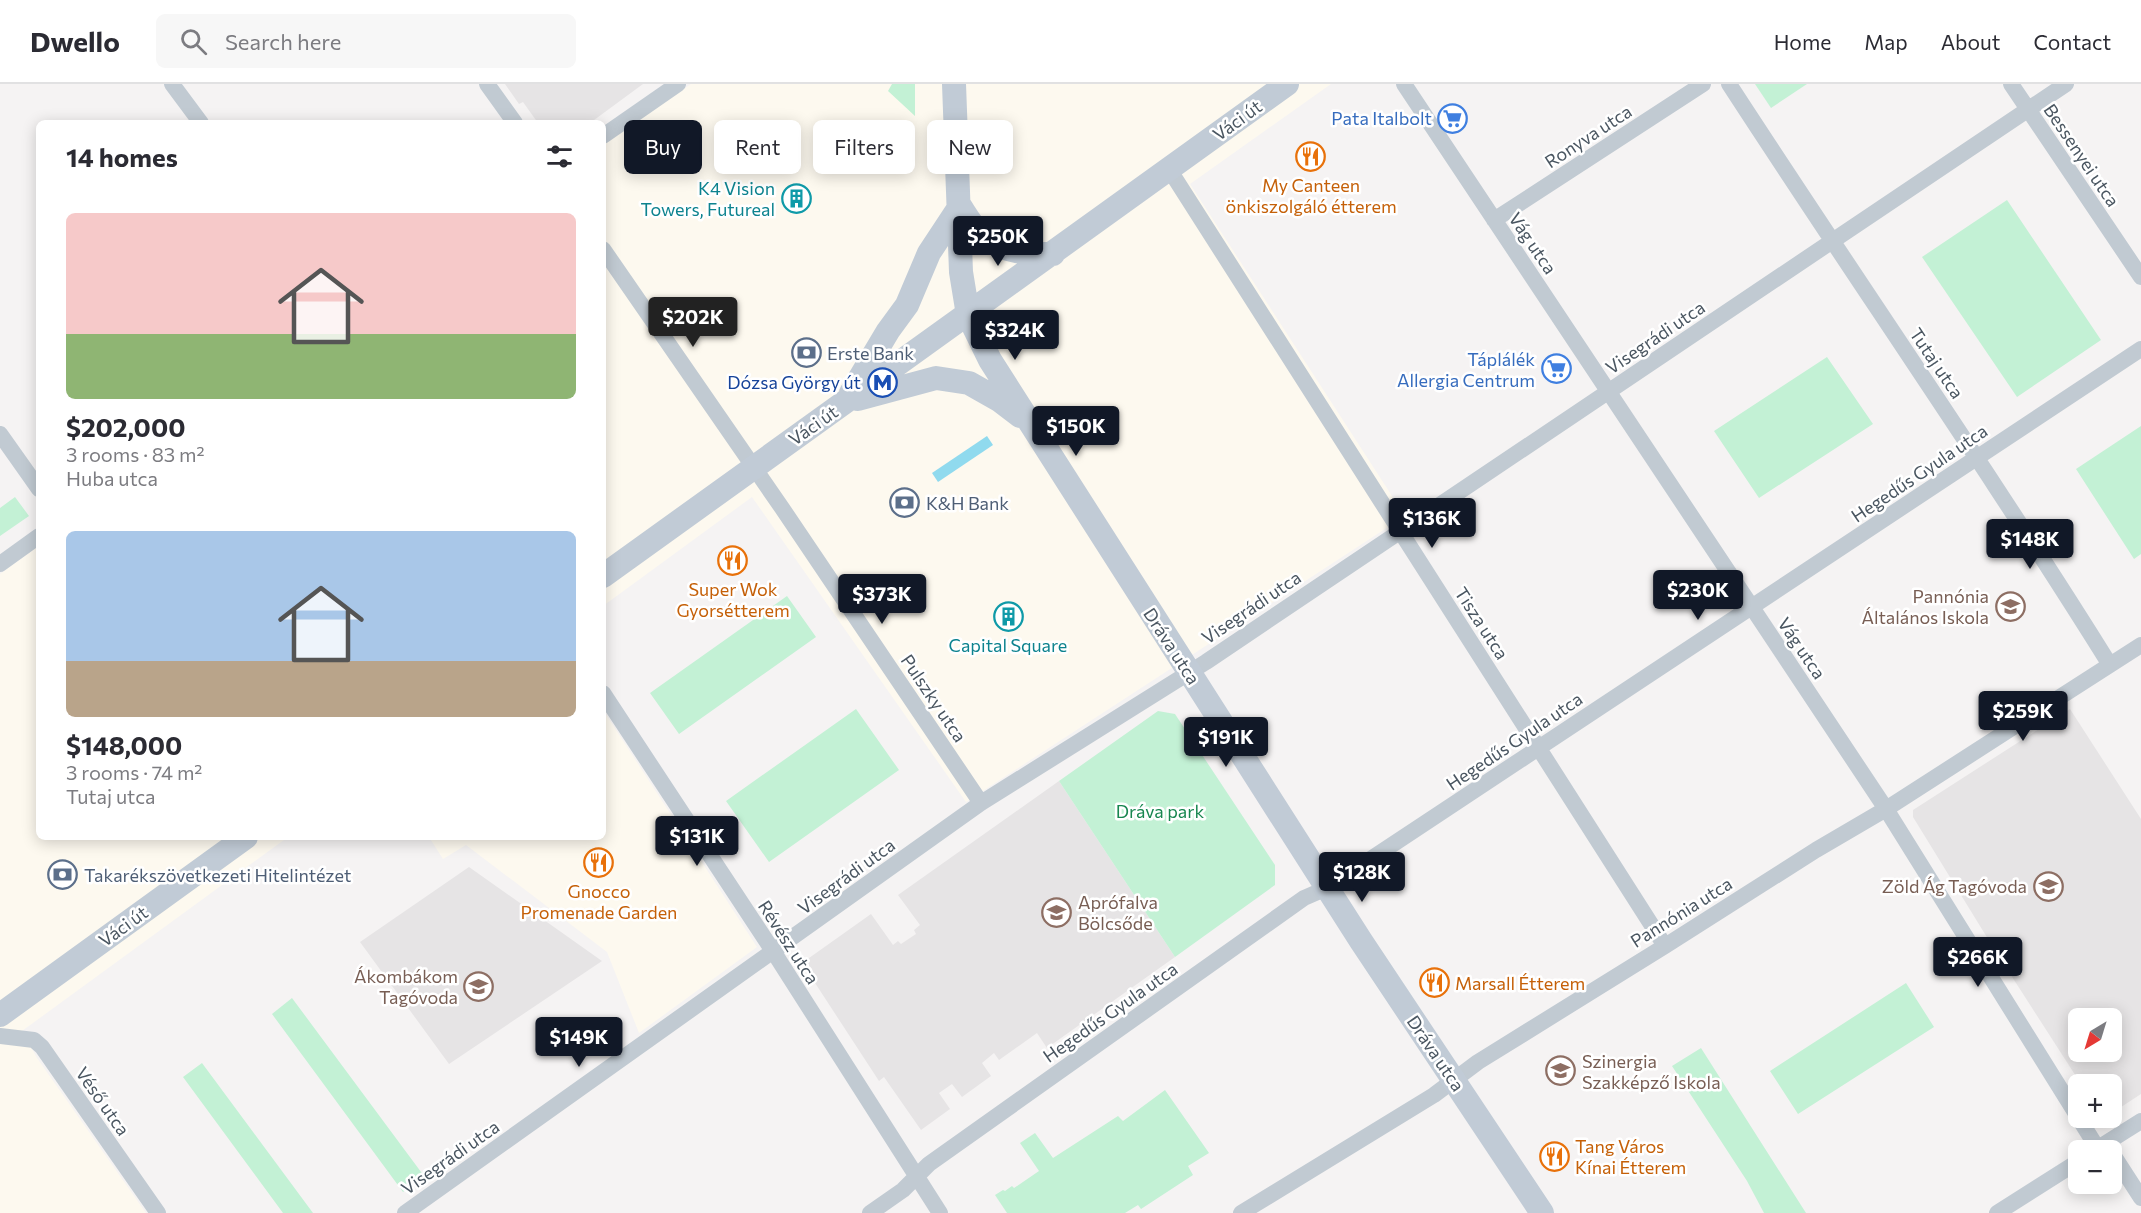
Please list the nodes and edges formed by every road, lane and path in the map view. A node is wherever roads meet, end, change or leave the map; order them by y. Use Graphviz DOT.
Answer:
graph roads {
  1 [pos="172,84"];
  2 [pos="487,84"];
  3 [pos="678,84"];
  4 [pos="954,84"];
  5 [pos="1287,84"];
  6 [pos="1404,84"];
  7 [pos="1702,84"];
  8 [pos="1729,84"];
  9 [pos="2011,84"];
  10 [pos="2066,84"];
  11 [pos="2028,110"];
  12 [pos="199,120"];
  13 [pos="513,120"];
  14 [pos="606,134"];
  15 [pos="1170,169"];
  16 [pos="960,206"];
  17 [pos="1494,220"];
  18 [pos="1832,242"];
  19 [pos="606,253"];
  20 [pos="1053,254"];
  21 [pos="2141,277"];
  22 [pos="968,315"];
  23 [pos="2141,349"];
  24 [pos="1609,392"];
  25 [pos="846,401"];
  26 [pos="1031,425"];
  27 [pos="0,434"];
  28 [pos="1977,457"];
  29 [pos="754,466"];
  30 [pos="36,485"];
  31 [pos="1400,531"];
  32 [pos="36,538"];
  33 [pos="0,564"];
  34 [pos="606,574"];
  35 [pos="1751,607"];
  36 [pos="2141,645"];
  37 [pos="2110,665"];
  38 [pos="1189,672"];
  39 [pos="606,698"];
  40 [pos="1539,748"];
  41 [pos="981,803"];
  42 [pos="1886,809"];
  43 [pos="242,840"];
  44 [pos="1327,888"];
  45 [pos="1665,946"];
  46 [pos="773,951"];
  47 [pos="0,1015"];
  48 [pos="0,1036"];
  49 [pos="1455,1081"];
  50 [pos="2141,1121"];
  51 [pos="2098,1140"];
  52 [pos="2116,1140"];
  53 [pos="2068,1168"];
  54 [pos="2122,1172"];
  55 [pos="916,1177"];
  56 [pos="2141,1197"];
  57 [pos="158,1213"];
  58 [pos="405,1213"];
  59 [pos="870,1213"];
  60 [pos="940,1213"];
  61 [pos="1241,1213"];
  62 [pos="1542,1213"];
  63 [pos="1997,1213"];
  1 -- 12 [label="street"];
  2 -- 13 [label="street"];
  3 -- 14 [label="street"];
  4 -- 16 [label="main road"];
  5 -- 15 [label="main road, Váci út"];
  6 -- 17 [label="street, Vág utca"];
  7 -- 17 [label="street, Ronyva utca"];
  8 -- 18 [label="street, Tutaj utca"];
  9 -- 11 [label="street, Bessenyei utca"];
  10 -- 11 [label="street, Visegrádi utca"];
  11 -- 18 [label="street, Visegrádi utca"];
  11 -- 21 [label="street, Bessenyei utca"];
  15 -- 20 [label="main road, Váci út"];
  15 -- 31 [label="street, Tisza utca"];
  16 -- 20 [label="main road"];
  16 -- 22 [label="main road"];
  16 -- 25 [label="main road"];
  17 -- 24 [label="street, Vág utca"];
  18 -- 24 [label="street, Visegrádi utca"];
  18 -- 28 [label="street, Tutaj utca"];
  19 -- 29 [label="street, Pulszky utca"];
  20 -- 22 [label="main road, Váci út"];
  22 -- 25 [label="main road, Váci út"];
  22 -- 26 [label="main road, Dráva utca"];
  23 -- 28 [label="street, Hegedűs Gyula utca"];
  24 -- 31 [label="street, Visegrádi utca"];
  24 -- 35 [label="street, Vág utca"];
  25 -- 26 [label="main road"];
  25 -- 29 [label="main road, Váci út"];
  26 -- 38 [label="main road, Dráva utca"];
  27 -- 30 [label="street"];
  28 -- 35 [label="street, Hegedűs Gyula utca"];
  28 -- 37 [label="street, Tutaj utca"];
  29 -- 34 [label="main road, Váci út"];
  29 -- 41 [label="street, Pulszky utca"];
  31 -- 38 [label="street, Visegrádi utca"];
  31 -- 40 [label="street, Tisza utca"];
  32 -- 33 [label="street"];
  35 -- 40 [label="street, Hegedűs Gyula utca"];
  35 -- 42 [label="street, Vág utca"];
  36 -- 37 [label="street, Pannónia utca"];
  37 -- 42 [label="street, Pannónia utca"];
  38 -- 41 [label="street, Visegrádi utca"];
  38 -- 44 [label="main road, Dráva utca"];
  39 -- 46 [label="street, Révész utca"];
  40 -- 44 [label="street, Hegedűs Gyula utca"];
  40 -- 45 [label="street, Tisza utca"];
  41 -- 46 [label="street, Visegrádi utca"];
  42 -- 45 [label="street, Pannónia utca"];
  42 -- 51 [label="street, Vág utca"];
  43 -- 47 [label="main road, Váci út"];
  44 -- 49 [label="main road, Dráva utca"];
  44 -- 55 [label="street, Hegedűs Gyula utca"];
  45 -- 49 [label="street, Pannónia utca"];
  46 -- 55 [label="street, Révész utca"];
  46 -- 58 [label="street, Visegrádi utca"];
  48 -- 57 [label="street, Véső utca"];
  49 -- 61 [label="street, Pannónia utca"];
  49 -- 62 [label="main road, Dráva utca"];
  50 -- 52 [label="street"];
  53 -- 63 [label="street"];
  54 -- 56 [label="street, Vág utca"];
  55 -- 59 [label="street, Hegedűs Gyula utca"];
  55 -- 60 [label="street, Révész utca"];
}
